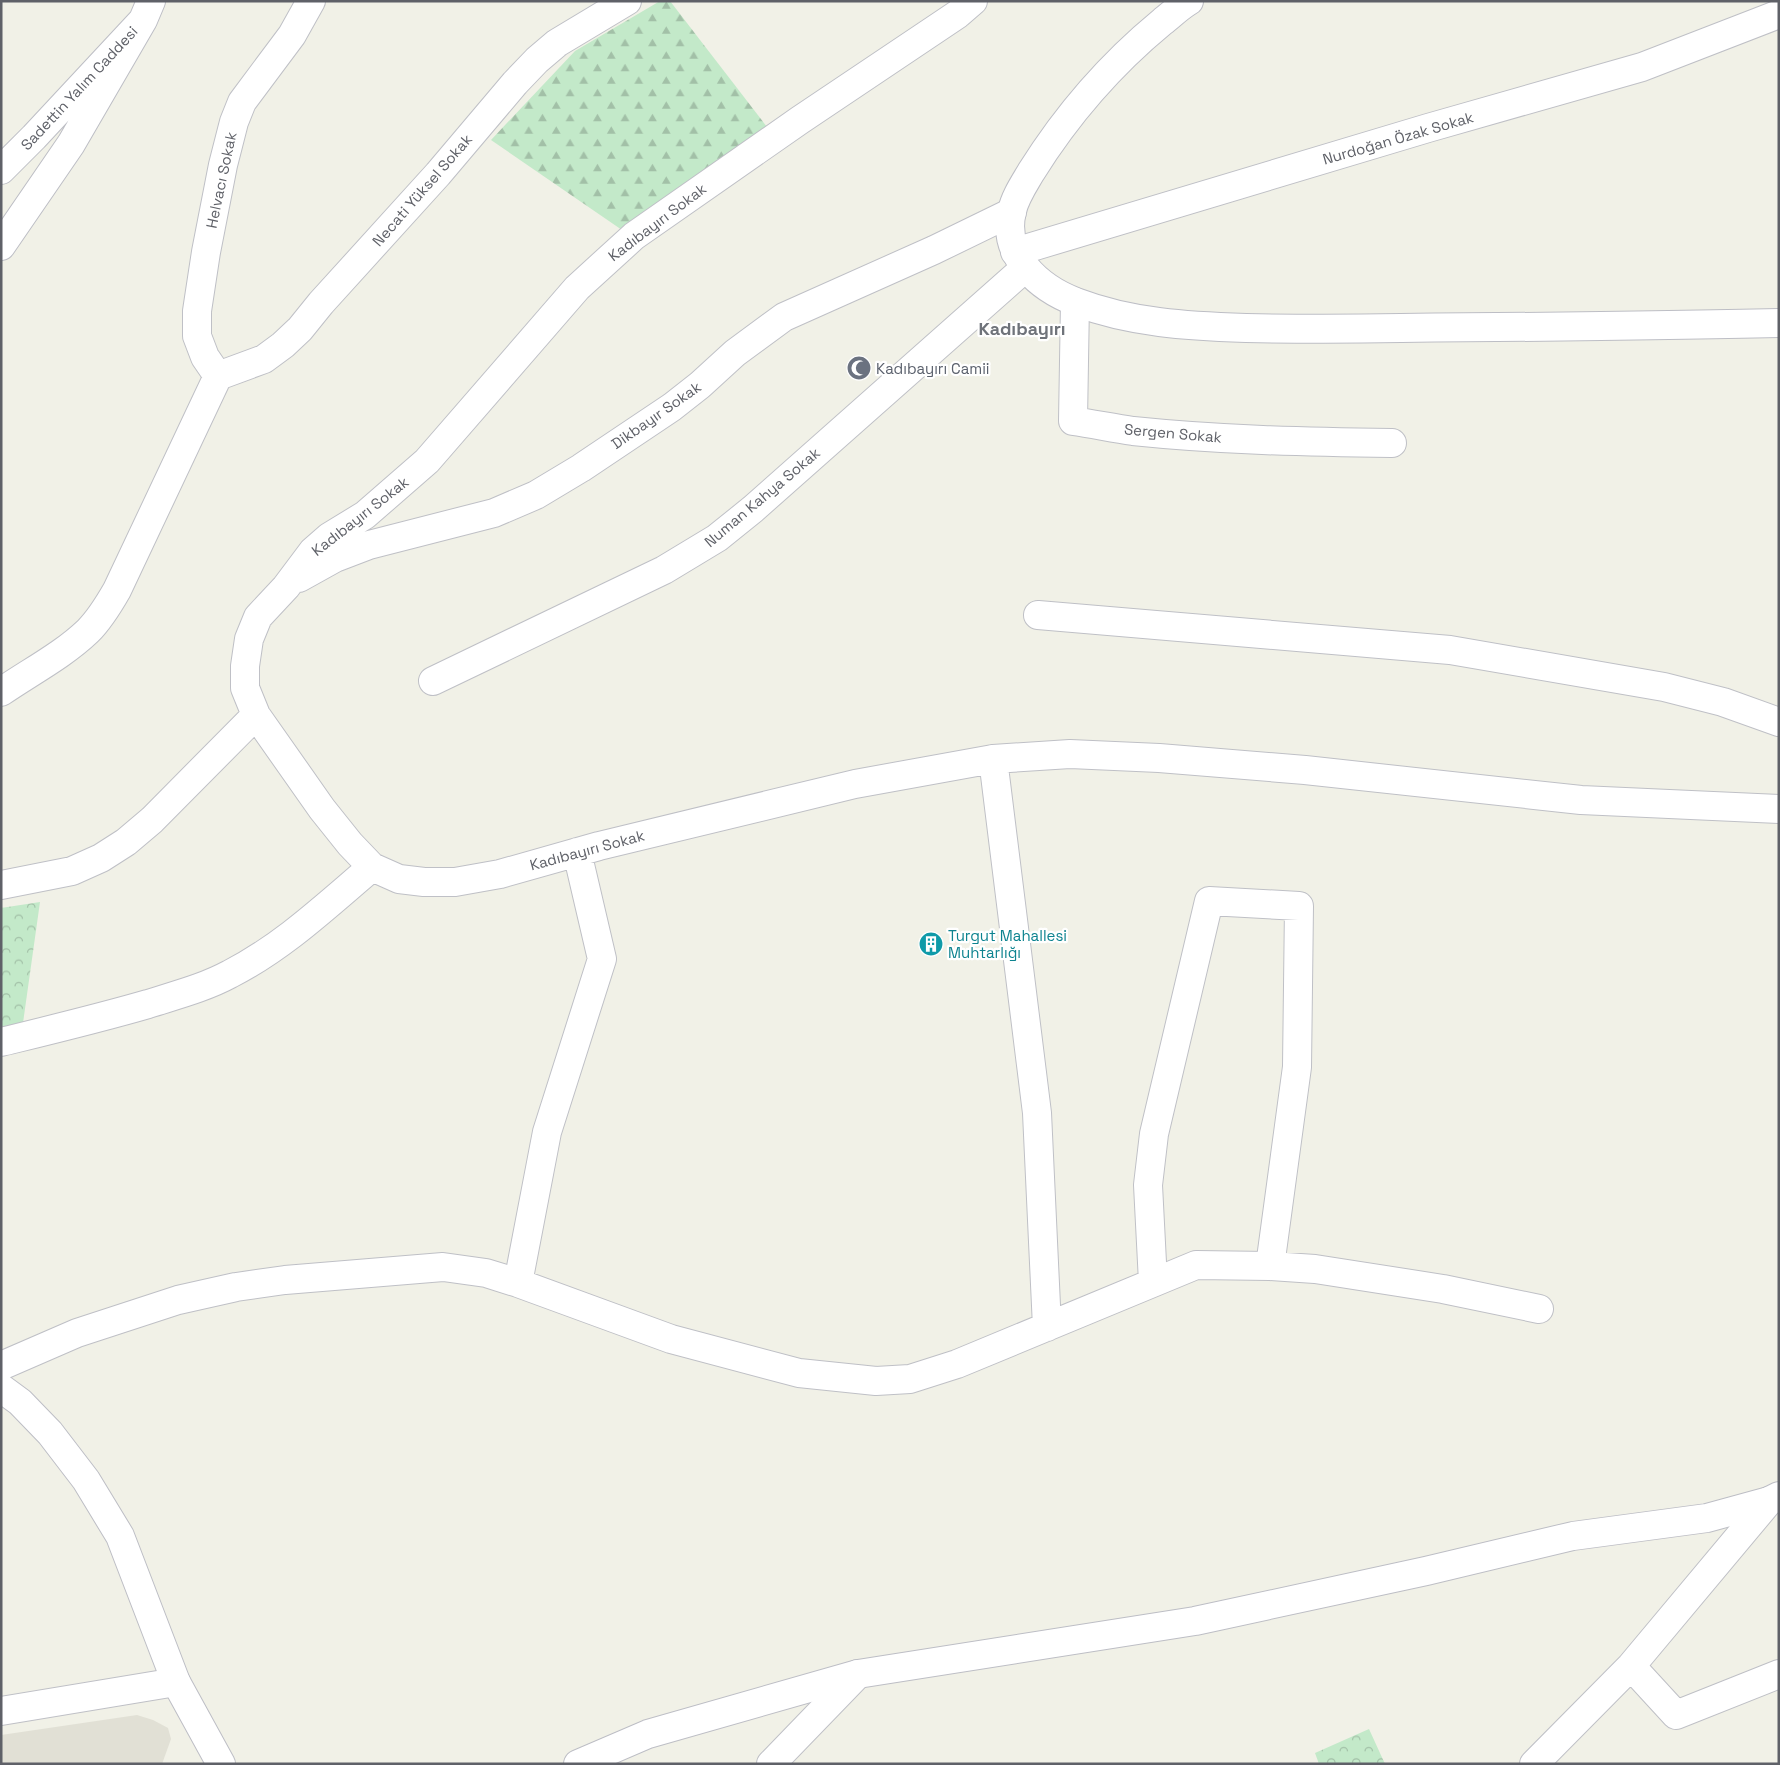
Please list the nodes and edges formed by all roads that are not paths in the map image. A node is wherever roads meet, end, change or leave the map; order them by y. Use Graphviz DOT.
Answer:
graph roads {
  1 [pos="311,1"];
  2 [pos="627,1"];
  3 [pos="973,1"];
  4 [pos="1189,1"];
  5 [pos="147,11"];
  6 [pos="1779,14"];
  7 [pos="1,170"];
  8 [pos="1012,212"];
  9 [pos="1,246"];
  10 [pos="1020,260"];
  11 [pos="1075,302"];
  12 [pos="1779,323"];
  13 [pos="218,376"];
  14 [pos="1392,443"];
  15 [pos="286,587"];
  16 [pos="1038,616"];
  17 [pos="433,682"];
  18 [pos="1,692"];
  19 [pos="256,715"];
  20 [pos="1779,722"];
  21 [pos="993,759"];
  22 [pos="1779,809"];
  23 [pos="577,852"];
  24 [pos="372,867"];
  25 [pos="1,885"];
  26 [pos="1,1042"];
  27 [pos="1270,1266"];
  28 [pos="1153,1282"];
  29 [pos="518,1283"];
  30 [pos="1539,1309"];
  31 [pos="1047,1327"];
  32 [pos="1,1366"];
  33 [pos="1,1388"];
  34 [pos="1774,1499"];
  35 [pos="1631,1666"];
  36 [pos="858,1674"];
  37 [pos="1779,1674"];
  38 [pos="176,1682"];
  39 [pos="1,1711"];
  40 [pos="221,1764"];
  41 [pos="578,1764"];
  42 [pos="771,1764"];
  43 [pos="1534,1764"];
  1 -- 13 [label="street, Helvacı Sokak"];
  2 -- 13 [label="street, Necati Yüksel Sokak"];
  3 -- 15 [label="street, Kadıbayırı Sokak"];
  4 -- 8 [label="street"];
  5 -- 7 [label="street, Sadettin Yalım Caddesi"];
  5 -- 9 [label="street"];
  6 -- 10 [label="street, Nurdoğan Özak Sokak"];
  8 -- 10 [label="street"];
  8 -- 15 [label="street, Dikbayır Sokak"];
  10 -- 11 [label="street"];
  10 -- 17 [label="street, Numan Kahya Sokak"];
  11 -- 12 [label="street"];
  11 -- 14 [label="street, Sergen Sokak"];
  13 -- 18 [label="street"];
  15 -- 19 [label="street, Kadıbayırı Sokak"];
  16 -- 20 [label="street"];
  19 -- 24 [label="street, Kadıbayırı Sokak"];
  19 -- 25 [label="street"];
  21 -- 22 [label="street, Kadıbayırı Sokak"];
  21 -- 23 [label="street, Kadıbayırı Sokak"];
  21 -- 31 [label="street"];
  23 -- 24 [label="street, Kadıbayırı Sokak"];
  23 -- 29 [label="street"];
  24 -- 26 [label="street"];
  27 -- 28 [label="street"];
  27 -- 28 [label="street"];
  27 -- 30 [label="street"];
  28 -- 31 [label="street"];
  29 -- 31 [label="street"];
  29 -- 32 [label="street"];
  33 -- 38 [label="street"];
  34 -- 35 [label="street"];
  34 -- 36 [label="street"];
  35 -- 37 [label="street"];
  35 -- 43 [label="street"];
  36 -- 41 [label="street"];
  36 -- 42 [label="street"];
  38 -- 39 [label="street"];
  38 -- 40 [label="street"];
}
